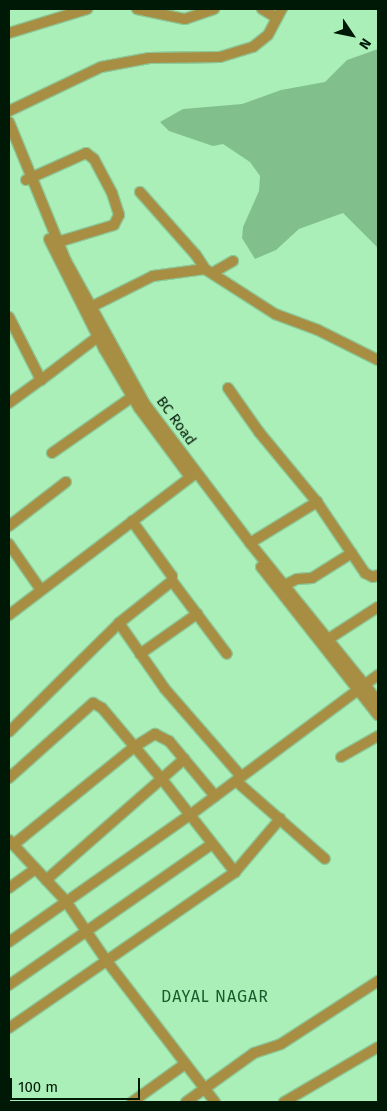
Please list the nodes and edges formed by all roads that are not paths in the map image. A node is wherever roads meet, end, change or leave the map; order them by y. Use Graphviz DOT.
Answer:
graph roads {
  1 [pos="87,9"];
  2 [pos="137,9"];
  3 [pos="214,9"];
  4 [pos="262,9"];
  5 [pos="279,13"];
  6 [pos="9,34"];
  7 [pos="9,110"];
  8 [pos="9,122"];
  9 [pos="9,142"];
  10 [pos="28,179"];
  11 [pos="140,192"];
  12 [pos="58,242"];
  13 [pos="232,261"];
  14 [pos="209,270"];
  15 [pos="91,307"];
  16 [pos="10,321"];
  17 [pos="100,334"];
  18 [pos="378,360"];
  19 [pos="41,380"];
  20 [pos="228,388"];
  21 [pos="132,397"];
  22 [pos="9,403"];
  23 [pos="52,453"];
  24 [pos="193,476"];
  25 [pos="66,482"];
  26 [pos="316,502"];
  27 [pos="132,521"];
  28 [pos="9,526"];
  29 [pos="250,543"];
  30 [pos="9,544"];
  31 [pos="352,553"];
  32 [pos="378,575"];
  33 [pos="172,581"];
  34 [pos="285,585"];
  35 [pos="41,590"];
  36 [pos="378,607"];
  37 [pos="197,614"];
  38 [pos="9,615"];
  39 [pos="119,623"];
  40 [pos="330,638"];
  41 [pos="140,654"];
  42 [pos="227,654"];
  43 [pos="378,675"];
  44 [pos="362,685"];
  45 [pos="378,701"];
  46 [pos="378,715"];
  47 [pos="9,732"];
  48 [pos="378,736"];
  49 [pos="134,747"];
  50 [pos="341,757"];
  51 [pos="184,759"];
  52 [pos="9,778"];
  53 [pos="161,778"];
  54 [pos="238,778"];
  55 [pos="215,796"];
  56 [pos="190,815"];
  57 [pos="280,819"];
  58 [pos="11,842"];
  59 [pos="212,844"];
  60 [pos="325,859"];
  61 [pos="35,868"];
  62 [pos="235,872"];
  63 [pos="46,880"];
  64 [pos="9,888"];
  65 [pos="65,900"];
  66 [pos="88,931"];
  67 [pos="9,942"];
  68 [pos="106,960"];
  69 [pos="378,981"];
  70 [pos="9,985"];
  71 [pos="9,1028"];
  72 [pos="378,1047"];
  73 [pos="185,1064"];
  74 [pos="205,1088"];
  75 [pos="132,1102"];
  76 [pos="186,1102"];
  77 [pos="215,1102"];
  78 [pos="284,1102"];
  1 -- 6 [label="street"];
  2 -- 3 [label="street"];
  4 -- 5 [label="street"];
  5 -- 7 [label="street"];
  8 -- 10 [label="street, BC Road"];
  9 -- 10 [label="street, BC Road"];
  10 -- 12 [label="street, BC Road"];
  10 -- 12 [label="street"];
  10 -- 17 [label="street, BC Road"];
  11 -- 14 [label="street"];
  12 -- 15 [label="street, BC Road"];
  13 -- 14 [label="street"];
  14 -- 15 [label="street"];
  14 -- 18 [label="street"];
  15 -- 17 [label="street, BC Road"];
  16 -- 19 [label="street"];
  17 -- 19 [label="street"];
  17 -- 21 [label="street, BC Road"];
  17 -- 24 [label="street, BC Road"];
  19 -- 22 [label="street"];
  20 -- 26 [label="street"];
  21 -- 23 [label="street"];
  21 -- 24 [label="street, BC Road"];
  24 -- 27 [label="street"];
  24 -- 29 [label="street, BC Road"];
  24 -- 44 [label="street, BC Road"];
  25 -- 28 [label="street"];
  26 -- 29 [label="street"];
  26 -- 31 [label="street"];
  27 -- 33 [label="street"];
  27 -- 35 [label="street"];
  29 -- 34 [label="street, BC Road"];
  30 -- 35 [label="street"];
  31 -- 32 [label="street"];
  31 -- 34 [label="street"];
  33 -- 37 [label="street"];
  33 -- 39 [label="street"];
  34 -- 40 [label="street, BC Road"];
  35 -- 38 [label="street"];
  36 -- 40 [label="street"];
  37 -- 41 [label="street"];
  37 -- 42 [label="street"];
  39 -- 41 [label="street"];
  39 -- 47 [label="street"];
  40 -- 44 [label="street, BC Road"];
  41 -- 54 [label="street"];
  43 -- 44 [label="street"];
  44 -- 45 [label="street, BC Road"];
  44 -- 46 [label="street, BC Road"];
  44 -- 54 [label="street"];
  48 -- 50 [label="street"];
  49 -- 51 [label="street"];
  49 -- 52 [label="street"];
  49 -- 53 [label="street"];
  49 -- 58 [label="street"];
  51 -- 53 [label="street"];
  51 -- 55 [label="street"];
  53 -- 56 [label="street"];
  53 -- 63 [label="street"];
  54 -- 55 [label="street"];
  54 -- 57 [label="street"];
  55 -- 56 [label="street"];
  56 -- 59 [label="street"];
  56 -- 65 [label="street"];
  57 -- 60 [label="street"];
  57 -- 62 [label="street"];
  58 -- 61 [label="street"];
  59 -- 62 [label="street"];
  59 -- 66 [label="street"];
  61 -- 63 [label="street"];
  61 -- 64 [label="street"];
  62 -- 68 [label="street"];
  63 -- 65 [label="street"];
  65 -- 66 [label="street"];
  65 -- 67 [label="street"];
  66 -- 68 [label="street"];
  66 -- 70 [label="street"];
  68 -- 71 [label="street"];
  68 -- 73 [label="street"];
  69 -- 74 [label="street"];
  72 -- 78 [label="street"];
  73 -- 74 [label="street"];
  73 -- 75 [label="street"];
  74 -- 76 [label="street"];
  74 -- 77 [label="street"];
}
